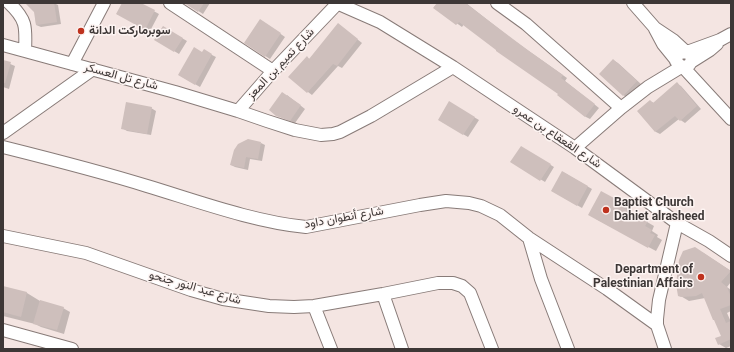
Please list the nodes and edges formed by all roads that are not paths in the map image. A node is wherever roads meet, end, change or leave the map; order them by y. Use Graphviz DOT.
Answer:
graph roads {
  1 [pos="9,3"];
  2 [pos="104,3"];
  3 [pos="170,3"];
  4 [pos="335,3"];
  5 [pos="354,3"];
  6 [pos="496,3"];
  7 [pos="633,3"];
  8 [pos="380,22"];
  9 [pos="731,34"];
  10 [pos="3,45"];
  11 [pos="25,51"];
  12 [pos="684,61"];
  13 [pos="72,64"];
  14 [pos="453,67"];
  15 [pos="93,69"];
  16 [pos="273,71"];
  17 [pos="731,107"];
  18 [pos="621,108"];
  19 [pos="238,111"];
  20 [pos="731,119"];
  21 [pos="3,133"];
  22 [pos="3,147"];
  23 [pos="575,148"];
  24 [pos="677,223"];
  25 [pos="3,236"];
  26 [pos="529,238"];
  27 [pos="731,256"];
  28 [pos="382,294"];
  29 [pos="314,306"];
  30 [pos="657,324"];
  31 [pos="3,330"];
  32 [pos="48,346"];
  33 [pos="72,349"];
  34 [pos="331,349"];
  35 [pos="402,349"];
  36 [pos="492,349"];
  37 [pos="568,349"];
  38 [pos="665,349"];
  1 -- 11 [label="street"];
  2 -- 13 [label="street"];
  3 -- 16 [label="street"];
  4 -- 8 [label="street, شارع القعقاع بن عمرو"];
  4 -- 16 [label="street, شارع تميم بن المعز"];
  5 -- 8 [label="street, شارع القعقاع بن عمرو"];
  6 -- 18 [label="street"];
  7 -- 12 [label="street"];
  8 -- 14 [label="street, شارع القعقاع بن عمرو"];
  9 -- 12 [label="street"];
  10 -- 11 [label="street, شارع تل العسكر"];
  11 -- 13 [label="street, شارع تل العسكر"];
  12 -- 17 [label="street"];
  12 -- 18 [label="street"];
  12 -- 20 [label="street"];
  13 -- 15 [label="street, شارع تل العسكر"];
  14 -- 19 [label="street, شارع تل العسكر"];
  14 -- 23 [label="street, شارع القعقاع بن عمرو"];
  15 -- 19 [label="street, شارع تل العسكر"];
  15 -- 21 [label="street"];
  16 -- 19 [label="street, شارع تميم بن المعز"];
  18 -- 23 [label="street"];
  22 -- 26 [label="street, شارع أنطوان داود"];
  23 -- 24 [label="street, شارع القعقاع بن عمرو"];
  24 -- 27 [label="street, شارع القعقاع بن عمرو"];
  24 -- 30 [label="street"];
  25 -- 29 [label="street, شارع عبد النور جنحو"];
  26 -- 30 [label="street, شارع أنطوان داود"];
  26 -- 37 [label="street"];
  28 -- 29 [label="street, شارع عبد النور جنحو"];
  28 -- 35 [label="street"];
  28 -- 36 [label="street, شارع عبد النور جنحو"];
  29 -- 34 [label="street"];
  30 -- 38 [label="street"];
  31 -- 32 [label="street"];
  32 -- 33 [label="street"];
}
